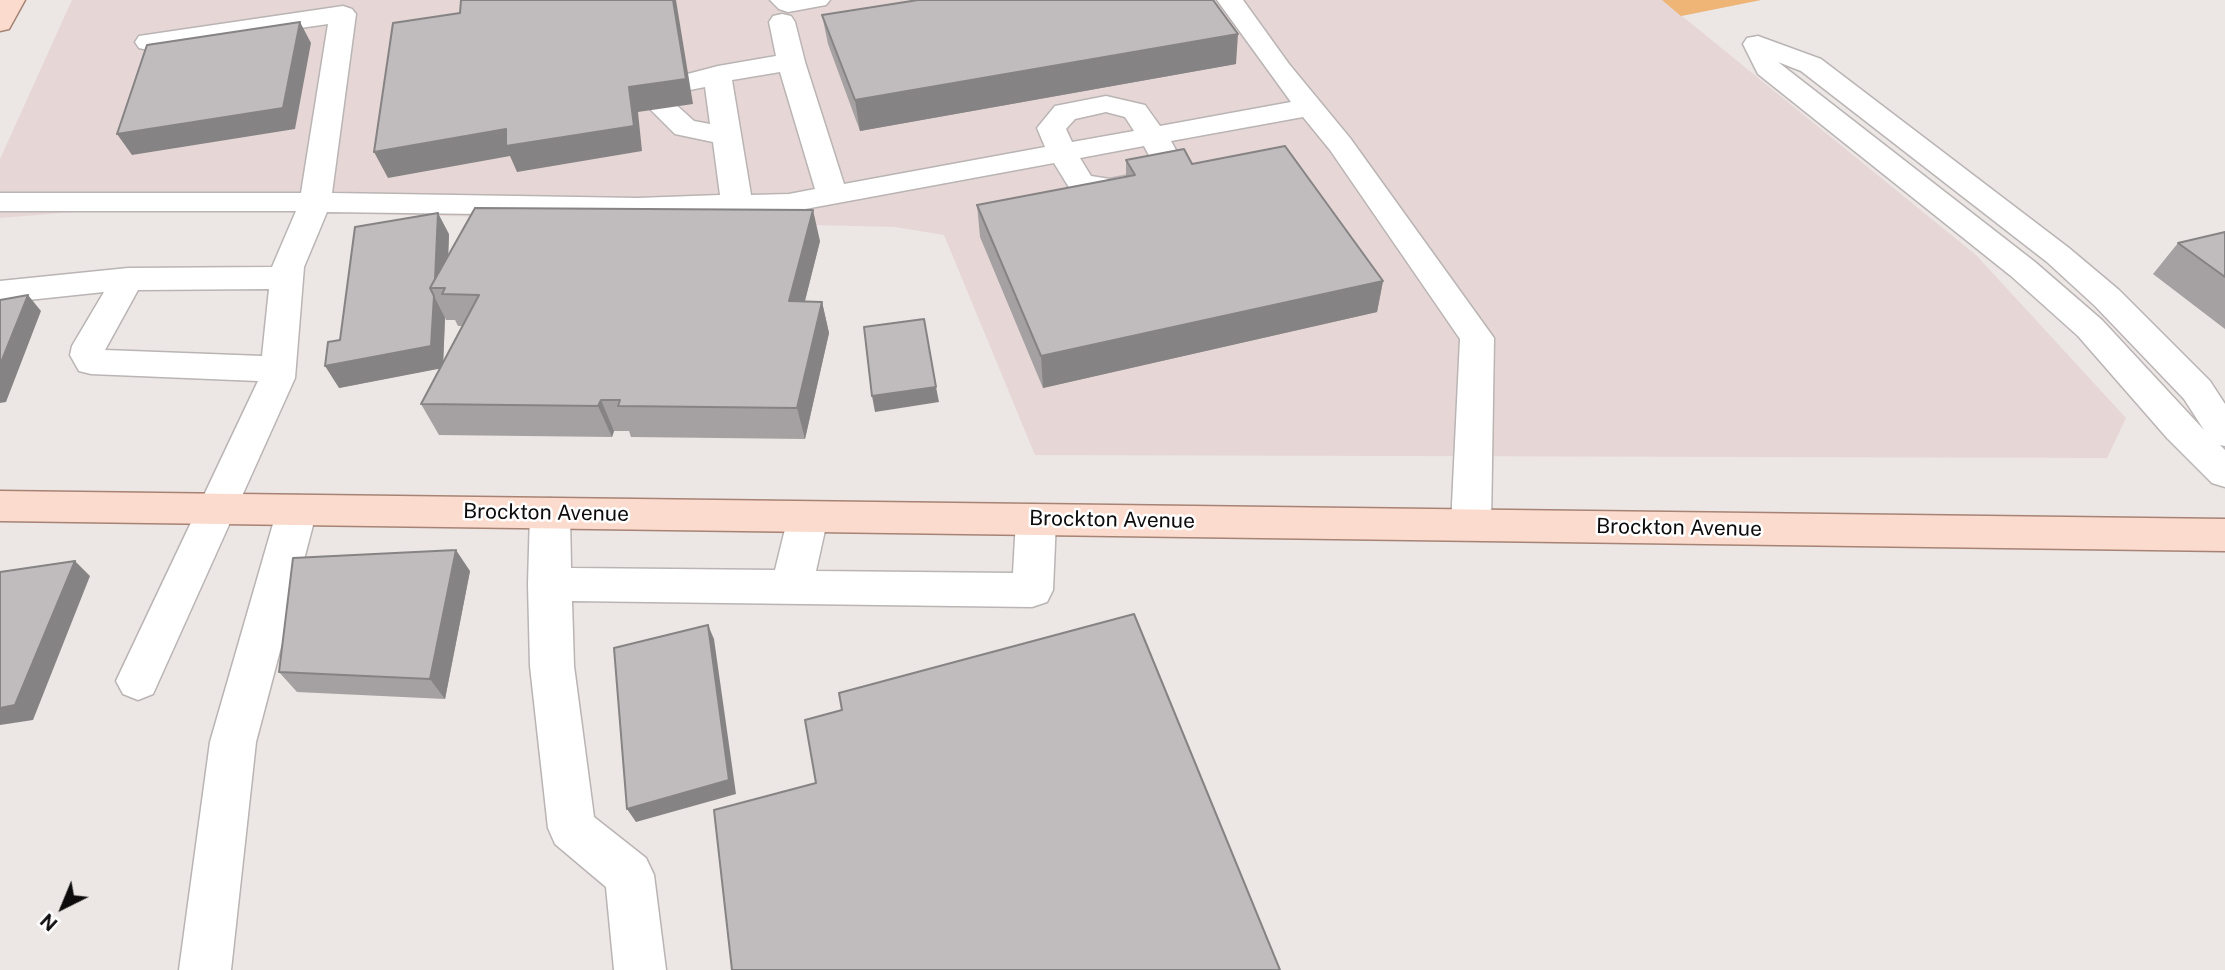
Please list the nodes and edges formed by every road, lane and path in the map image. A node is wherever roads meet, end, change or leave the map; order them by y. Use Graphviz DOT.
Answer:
graph roads {
  1 [pos="12,0"];
  2 [pos="817,0"];
  3 [pos="1230,0"];
  4 [pos="782,11"];
  5 [pos="0,23"];
  6 [pos="148,42"];
  7 [pos="791,62"];
  8 [pos="1310,107"];
  9 [pos="663,108"];
  10 [pos="726,136"];
  11 [pos="1153,136"];
  12 [pos="1062,153"];
  13 [pos="832,195"];
  14 [pos="0,202"];
  15 [pos="315,202"];
  16 [pos="737,204"];
  17 [pos="287,278"];
  18 [pos="128,279"];
  19 [pos="0,292"];
  20 [pos="278,369"];
  21 [pos="2225,433"];
  22 [pos="2225,473"];
  23 [pos="0,506"];
  24 [pos="216,509"];
  25 [pos="297,510"];
  26 [pos="550,513"];
  27 [pos="808,517"];
  28 [pos="1036,520"];
  29 [pos="1471,525"];
  30 [pos="2225,535"];
  31 [pos="549,584"];
  32 [pos="792,587"];
  33 [pos="138,681"];
  34 [pos="205,970"];
  35 [pos="640,970"];
  1 -- 5 [label="main road"];
  2 -- 4 [label="lane"];
  3 -- 8 [label="lane"];
  4 -- 7 [label="lane"];
  6 -- 15 [label="lane"];
  7 -- 10 [label="lane"];
  7 -- 13 [label="lane"];
  8 -- 11 [label="lane"];
  8 -- 29 [label="lane"];
  9 -- 10 [label="lane"];
  10 -- 16 [label="lane"];
  11 -- 12 [label="lane"];
  11 -- 12 [label="lane"];
  11 -- 12 [label="lane"];
  12 -- 13 [label="lane"];
  13 -- 16 [label="lane"];
  14 -- 15 [label="lane"];
  15 -- 16 [label="lane"];
  15 -- 17 [label="lane"];
  17 -- 18 [label="lane"];
  17 -- 20 [label="lane"];
  18 -- 19 [label="lane"];
  18 -- 20 [label="lane"];
  20 -- 24 [label="lane"];
  21 -- 22 [label="lane"];
  23 -- 24 [label="main road, Brockton Avenue"];
  24 -- 25 [label="main road, Brockton Avenue"];
  24 -- 33 [label="lane"];
  25 -- 26 [label="main road, Brockton Avenue"];
  25 -- 34 [label="lane"];
  26 -- 27 [label="main road, Brockton Avenue"];
  26 -- 31 [label="lane"];
  27 -- 28 [label="main road, Brockton Avenue"];
  27 -- 32 [label="lane"];
  28 -- 29 [label="main road, Brockton Avenue"];
  28 -- 32 [label="lane"];
  29 -- 30 [label="main road, Brockton Avenue"];
  31 -- 32 [label="lane"];
  31 -- 35 [label="lane"];
}
